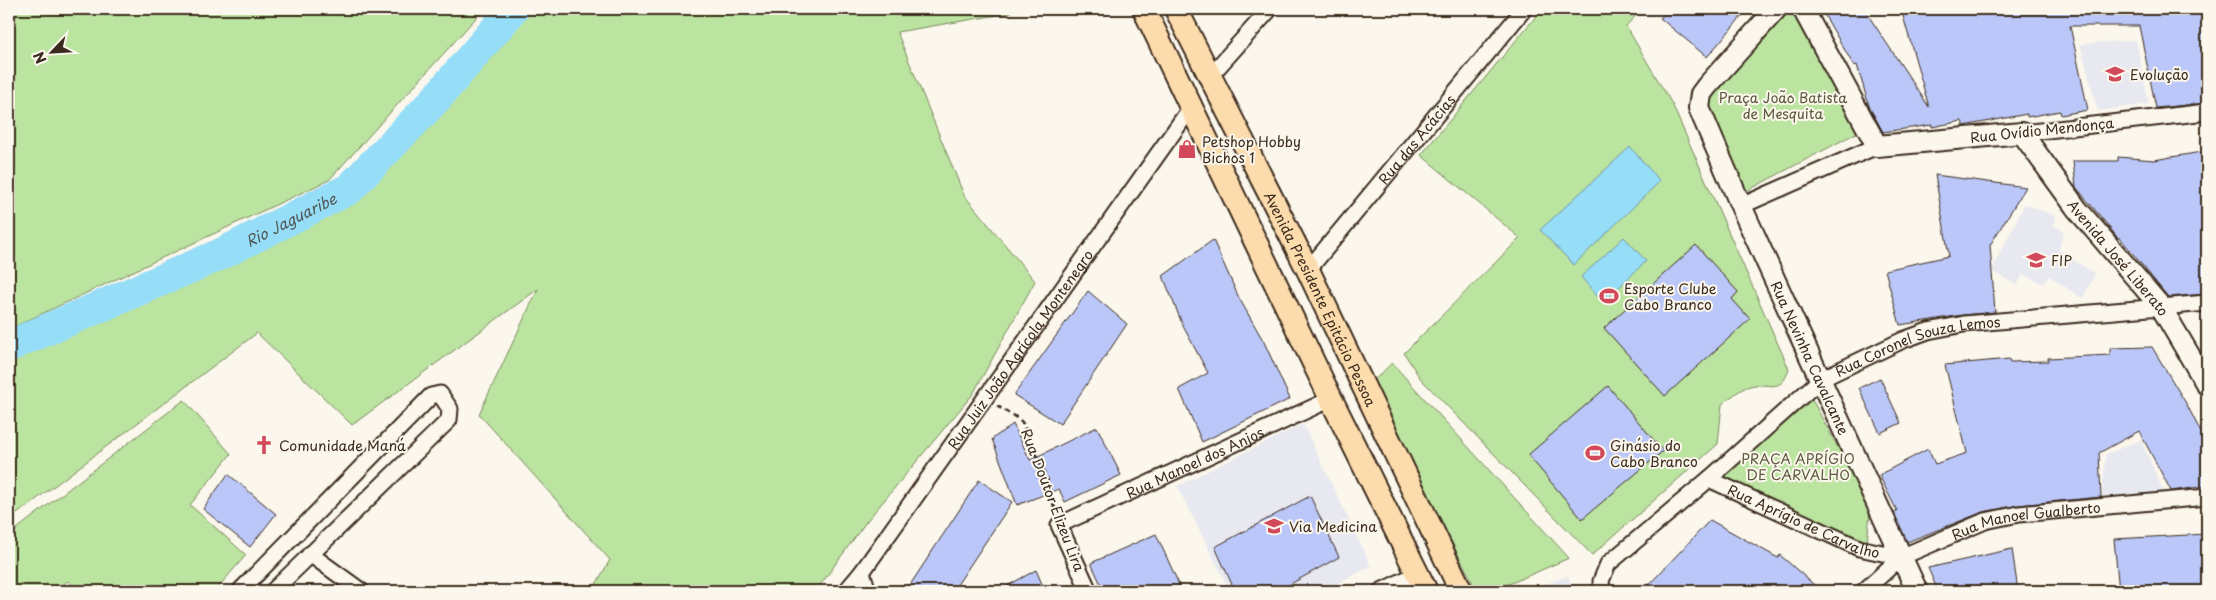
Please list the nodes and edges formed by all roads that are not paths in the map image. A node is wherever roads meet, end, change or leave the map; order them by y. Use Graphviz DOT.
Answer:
graph roads {
  1 [pos="1144,9"];
  2 [pos="1176,9"];
  3 [pos="1270,9"];
  4 [pos="1524,9"];
  5 [pos="1776,9"];
  6 [pos="1804,9"];
  7 [pos="1210,76"];
  8 [pos="1192,106"];
  9 [pos="2207,112"];
  10 [pos="2022,134"];
  11 [pos="1877,146"];
  12 [pos="1741,206"];
  13 [pos="1308,270"];
  14 [pos="2207,304"];
  15 [pos="2161,307"];
  16 [pos="1821,379"];
  17 [pos="2207,384"];
  18 [pos="1331,399"];
  19 [pos="1709,479"];
  20 [pos="2207,497"];
  21 [pos="1060,525"];
  22 [pos="310,554"];
  23 [pos="1901,557"];
  24 [pos="862,572"];
  25 [pos="1422,582"];
  26 [pos="240,591"];
  27 [pos="273,591"];
  28 [pos="361,591"];
  29 [pos="846,591"];
  30 [pos="868,591"];
  31 [pos="1089,591"];
  32 [pos="1381,591"];
  33 [pos="1461,591"];
  34 [pos="1602,591"];
  35 [pos="1864,591"];
  36 [pos="1917,591"];
  1 -- 8 [label="main road"];
  2 -- 7 [label="main road, Avenida Presidente Epitácio Pessoa"];
  3 -- 7 [label="street"];
  4 -- 13 [label="street, Rua das Acácias"];
  5 -- 12 [label="street, Rua Nevinha Cavalcante"];
  6 -- 11 [label="street"];
  7 -- 13 [label="main road, Avenida Presidente Epitácio Pessoa"];
  8 -- 18 [label="main road"];
  8 -- 24 [label="street, Rua Juiz João Agrícola Montenegro"];
  9 -- 10 [label="street, Rua Ovídio Mendonça"];
  10 -- 11 [label="street, Rua Ovídio Mendonça"];
  10 -- 15 [label="street, Avenida José Liberato"];
  11 -- 12 [label="street"];
  12 -- 16 [label="street, Rua Nevinha Cavalcante"];
  13 -- 33 [label="main road, Avenida Presidente Epitácio Pessoa"];
  14 -- 15 [label="street, Rua Coronel Souza Lemos"];
  15 -- 16 [label="street, Rua Coronel Souza Lemos"];
  15 -- 17 [label="street, Avenida José Liberato"];
  16 -- 19 [label="street, Rua Coronel Souza Lemos"];
  16 -- 23 [label="street, Rua Nevinha Cavalcante"];
  18 -- 21 [label="street, Rua Manoel dos Anjos"];
  18 -- 25 [label="main road"];
  19 -- 23 [label="street, Rua Aprígio de Carvalho"];
  19 -- 34 [label="street, Rua Coronel Souza Lemos"];
  20 -- 23 [label="street, Rua Manoel Gualberto"];
  21 -- 31 [label="street, Rua Doutor Elizeu Lira"];
  22 -- 26 [label="street"];
  22 -- 27 [label="street"];
  22 -- 28 [label="street"];
  23 -- 35 [label="street, Rua Manoel Gualberto"];
  23 -- 36 [label="street, Rua Nevinha Cavalcante"];
  24 -- 29 [label="street, Rua Juiz João Agrícola Montenegro"];
  24 -- 30 [label="street"];
  25 -- 32 [label="street"];
}
